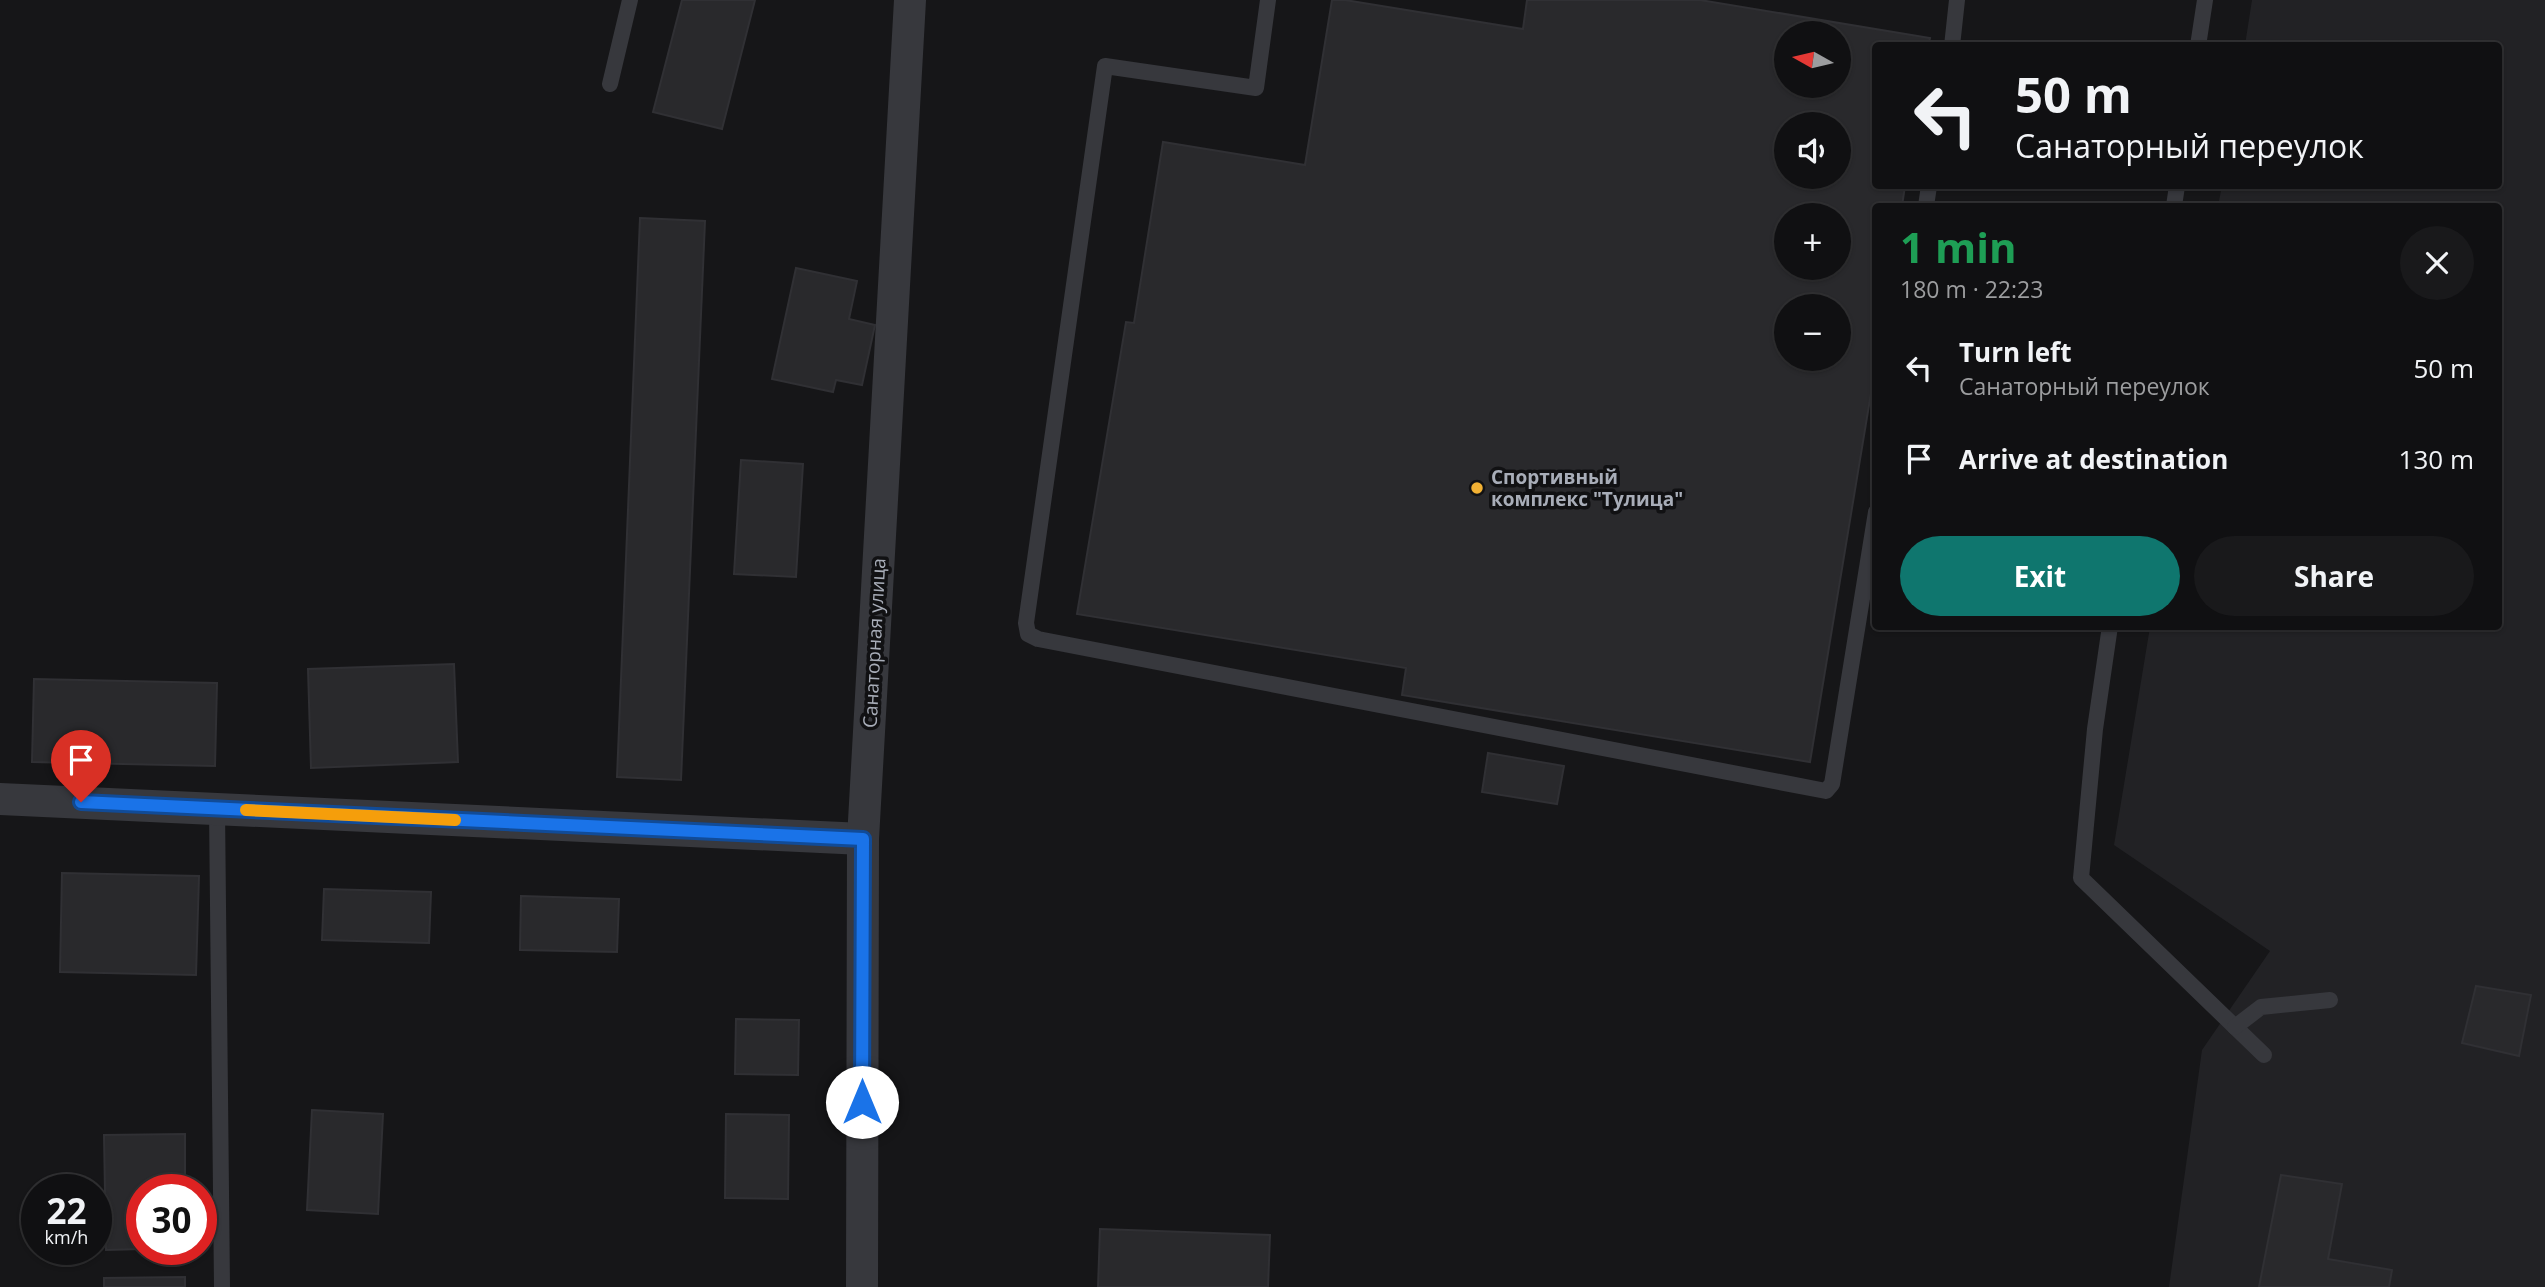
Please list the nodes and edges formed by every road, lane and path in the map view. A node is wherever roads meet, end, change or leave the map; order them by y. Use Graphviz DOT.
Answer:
graph roads {
  1 [pos="630,0"];
  2 [pos="910,0"];
  3 [pos="1268,0"];
  4 [pos="1957,0"];
  5 [pos="2205,0"];
  6 [pos="1952,42"];
  7 [pos="2199,42"];
  8 [pos="610,84"];
  9 [pos="1872,537"];
  10 [pos="2109,630"];
  11 [pos="0,799"];
  12 [pos="216,809"];
  13 [pos="863,839"];
  14 [pos="2330,1000"];
  15 [pos="2235,1027"];
  16 [pos="2264,1055"];
  17 [pos="222,1287"];
  18 [pos="862,1287"];
  1 -- 8 [label="lane"];
  2 -- 13 [label="street, Санаторная улица"];
  3 -- 9 [label="lane"];
  4 -- 6 [label="lane"];
  5 -- 7 [label="lane"];
  10 -- 15 [label="lane"];
  11 -- 12 [label="street"];
  12 -- 13 [label="street"];
  12 -- 17 [label="lane"];
  13 -- 18 [label="street, Санаторная улица"];
  14 -- 15 [label="lane"];
  15 -- 16 [label="lane"];
}
